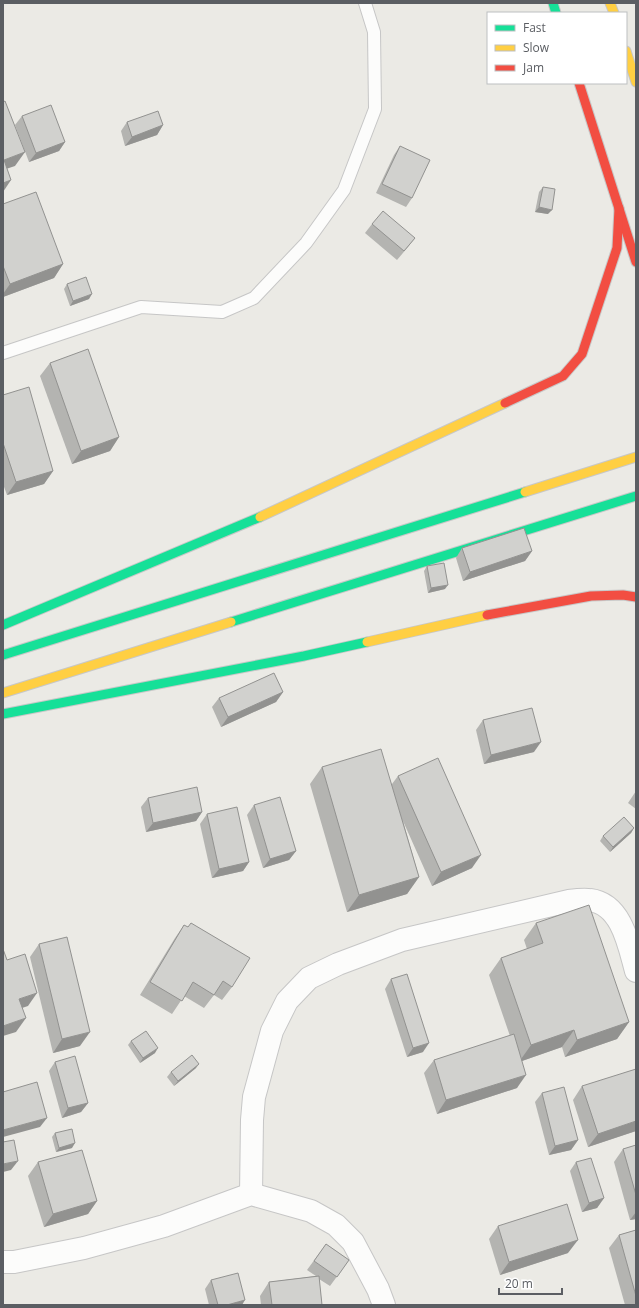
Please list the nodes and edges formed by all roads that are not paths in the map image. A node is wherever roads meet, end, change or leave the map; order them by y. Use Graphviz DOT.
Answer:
graph roads {
  1 [pos="365,3"];
  2 [pos="627,54"];
  3 [pos="636,82"];
  4 [pos="579,84"];
  5 [pos="619,208"];
  6 [pos="636,262"];
  7 [pos="3,353"];
  8 [pos="636,457"];
  9 [pos="636,496"];
  10 [pos="636,597"];
  11 [pos="3,625"];
  12 [pos="3,655"];
  13 [pos="3,693"];
  14 [pos="3,714"];
  15 [pos="636,971"];
  16 [pos="251,1194"];
  17 [pos="3,1262"];
  18 [pos="384,1305"];
  1 -- 7 [label="lane"];
  2 -- 3 [label="main road"];
  4 -- 5 [label="main road"];
  5 -- 6 [label="main road"];
  5 -- 11 [label="main road"];
  8 -- 12 [label="main road"];
  9 -- 13 [label="main road"];
  10 -- 14 [label="main road"];
  15 -- 16 [label="street"];
  16 -- 17 [label="street"];
  16 -- 18 [label="street"];
}
